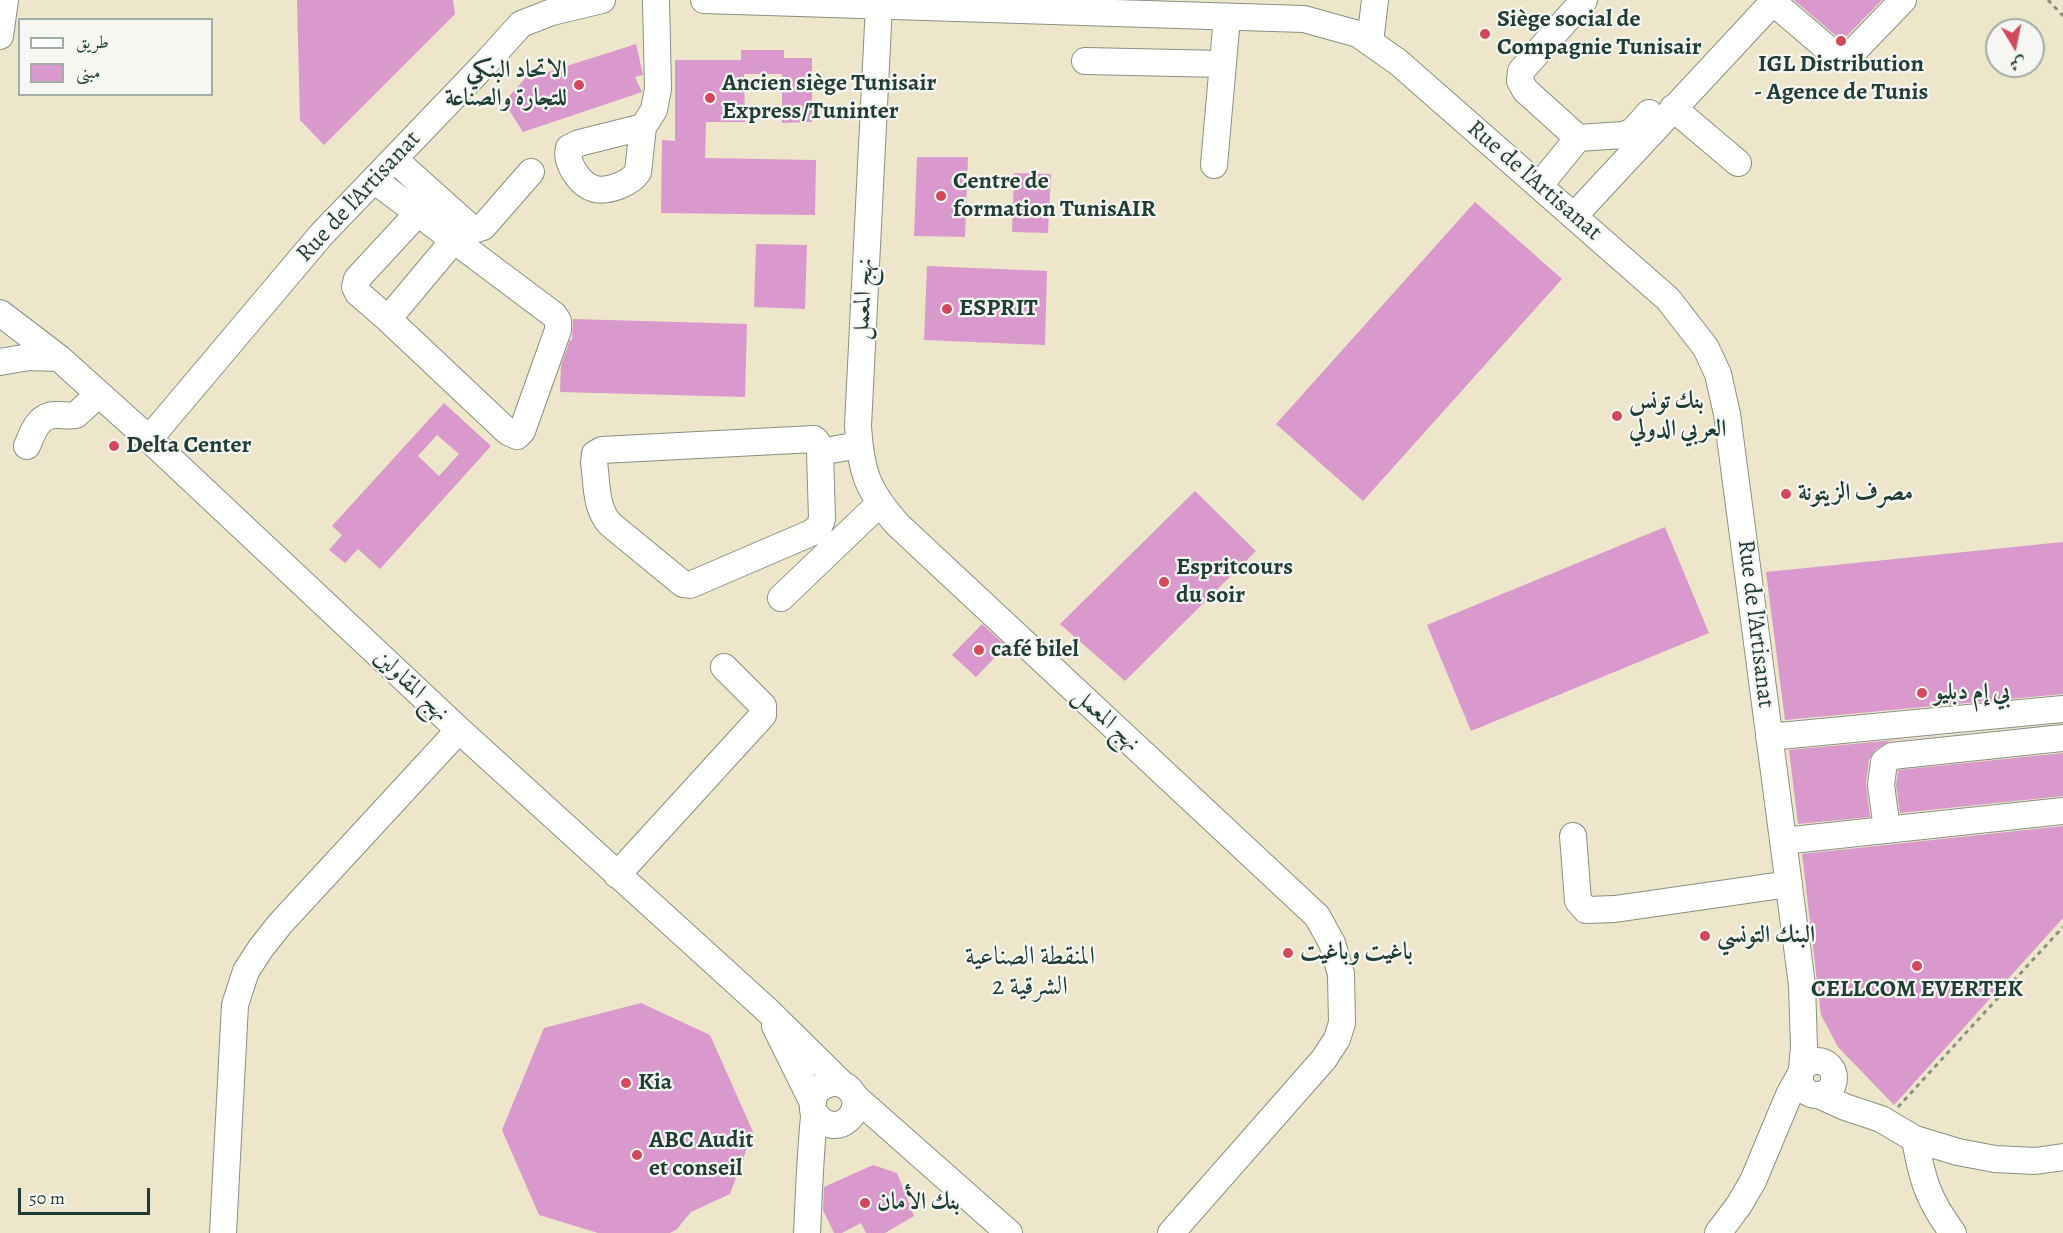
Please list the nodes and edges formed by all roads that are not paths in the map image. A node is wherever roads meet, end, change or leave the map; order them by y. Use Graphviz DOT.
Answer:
graph roads {
  1 [pos="5,0"];
  2 [pos="602,0"];
  3 [pos="656,0"];
  4 [pos="704,0"];
  5 [pos="1375,0"];
  6 [pos="1584,0"];
  7 [pos="1903,0"];
  8 [pos="745,1"];
  9 [pos="1767,1"];
  10 [pos="879,5"];
  11 [pos="1227,17"];
  12 [pos="0,36"];
  13 [pos="1370,42"];
  14 [pos="1085,61"];
  15 [pos="1223,64"];
  16 [pos="1673,108"];
  17 [pos="644,127"];
  18 [pos="1578,138"];
  19 [pos="394,159"];
  20 [pos="1738,163"];
  21 [pos="1214,165"];
  22 [pos="531,172"];
  23 [pos="374,180"];
  24 [pos="1539,186"];
  25 [pos="418,213"];
  26 [pos="1574,216"];
  27 [pos="454,240"];
  28 [pos="0,315"];
  29 [pos="388,319"];
  30 [pos="59,358"];
  31 [pos="0,361"];
  32 [pos="99,394"];
  33 [pos="149,439"];
  34 [pos="859,445"];
  35 [pos="27,446"];
  36 [pos="820,452"];
  37 [pos="879,504"];
  38 [pos="781,598"];
  39 [pos="724,667"];
  40 [pos="2063,709"];
  41 [pos="459,730"];
  42 [pos="1769,737"];
  43 [pos="2063,738"];
  44 [pos="2063,811"];
  45 [pos="1887,829"];
  46 [pos="1573,836"];
  47 [pos="1783,841"];
  48 [pos="617,874"];
  49 [pos="1789,884"];
  50 [pos="767,1010"];
  51 [pos="1815,1077"];
  52 [pos="849,1090"];
  53 [pos="825,1116"];
  54 [pos="901,1137"];
  55 [pos="1915,1139"];
  56 [pos="2063,1157"];
  57 [pos="223,1233"];
  58 [pos="807,1233"];
  59 [pos="1010,1233"];
  60 [pos="1171,1233"];
  61 [pos="1718,1233"];
  62 [pos="1953,1233"];
  1 -- 12 [label="street"];
  2 -- 19 [label="street, Rue de l'Artisanat"];
  3 -- 17 [label="street"];
  4 -- 8 [label="street, Rue de l'Artisanat"];
  5 -- 13 [label="street"];
  6 -- 18 [label="street"];
  7 -- 9 [label="street"];
  8 -- 10 [label="street, Rue de l'Artisanat"];
  9 -- 16 [label="street"];
  9 -- 18 [label="street"];
  10 -- 11 [label="street, Rue de l'Artisanat"];
  10 -- 34 [label="street, نهج المعمل"];
  11 -- 13 [label="street, Rue de l'Artisanat"];
  11 -- 15 [label="street"];
  13 -- 24 [label="street, Rue de l'Artisanat"];
  14 -- 15 [label="street"];
  15 -- 21 [label="street"];
  16 -- 20 [label="street"];
  16 -- 26 [label="street"];
  18 -- 24 [label="street"];
  19 -- 22 [label="street"];
  19 -- 23 [label="street, Rue de l'Artisanat"];
  23 -- 25 [label="street"];
  23 -- 33 [label="street, Rue de l'Artisanat"];
  24 -- 26 [label="street, Rue de l'Artisanat"];
  25 -- 27 [label="street"];
  25 -- 29 [label="street"];
  26 -- 42 [label="street, Rue de l'Artisanat"];
  27 -- 29 [label="street"];
  27 -- 29 [label="street"];
  28 -- 30 [label="street, نهج المقاولين"];
  28 -- 31 [label="street"];
  30 -- 31 [label="street"];
  30 -- 32 [label="street, نهج المقاولين"];
  32 -- 33 [label="street, نهج المقاولين"];
  32 -- 35 [label="street"];
  33 -- 41 [label="street, نهج المقاولين"];
  34 -- 36 [label="street"];
  34 -- 37 [label="street, نهج المعمل"];
  36 -- 36 [label="street"];
  37 -- 38 [label="street"];
  37 -- 60 [label="street, نهج المعمل"];
  39 -- 48 [label="street"];
  40 -- 42 [label="street"];
  41 -- 48 [label="street, نهج المقاولين"];
  41 -- 57 [label="street"];
  42 -- 47 [label="street, Rue de l'Artisanat"];
  43 -- 45 [label="street"];
  44 -- 45 [label="street"];
  45 -- 47 [label="street"];
  46 -- 49 [label="street"];
  47 -- 49 [label="street, Rue de l'Artisanat"];
  48 -- 50 [label="street, نهج المقاولين"];
  49 -- 51 [label="street, Rue de l'Artisanat"];
  50 -- 52 [label="street, نهج المقاولين"];
  50 -- 53 [label="street, نهج المقاولين"];
  51 -- 55 [label="street"];
  51 -- 61 [label="street"];
  52 -- 53 [label="street"];
  52 -- 53 [label="street"];
  52 -- 54 [label="street, نهج المقاولين"];
  53 -- 54 [label="street, نهج المقاولين"];
  53 -- 58 [label="street"];
  54 -- 59 [label="street, نهج المقاولين"];
  55 -- 56 [label="street"];
  55 -- 62 [label="street"];
}
